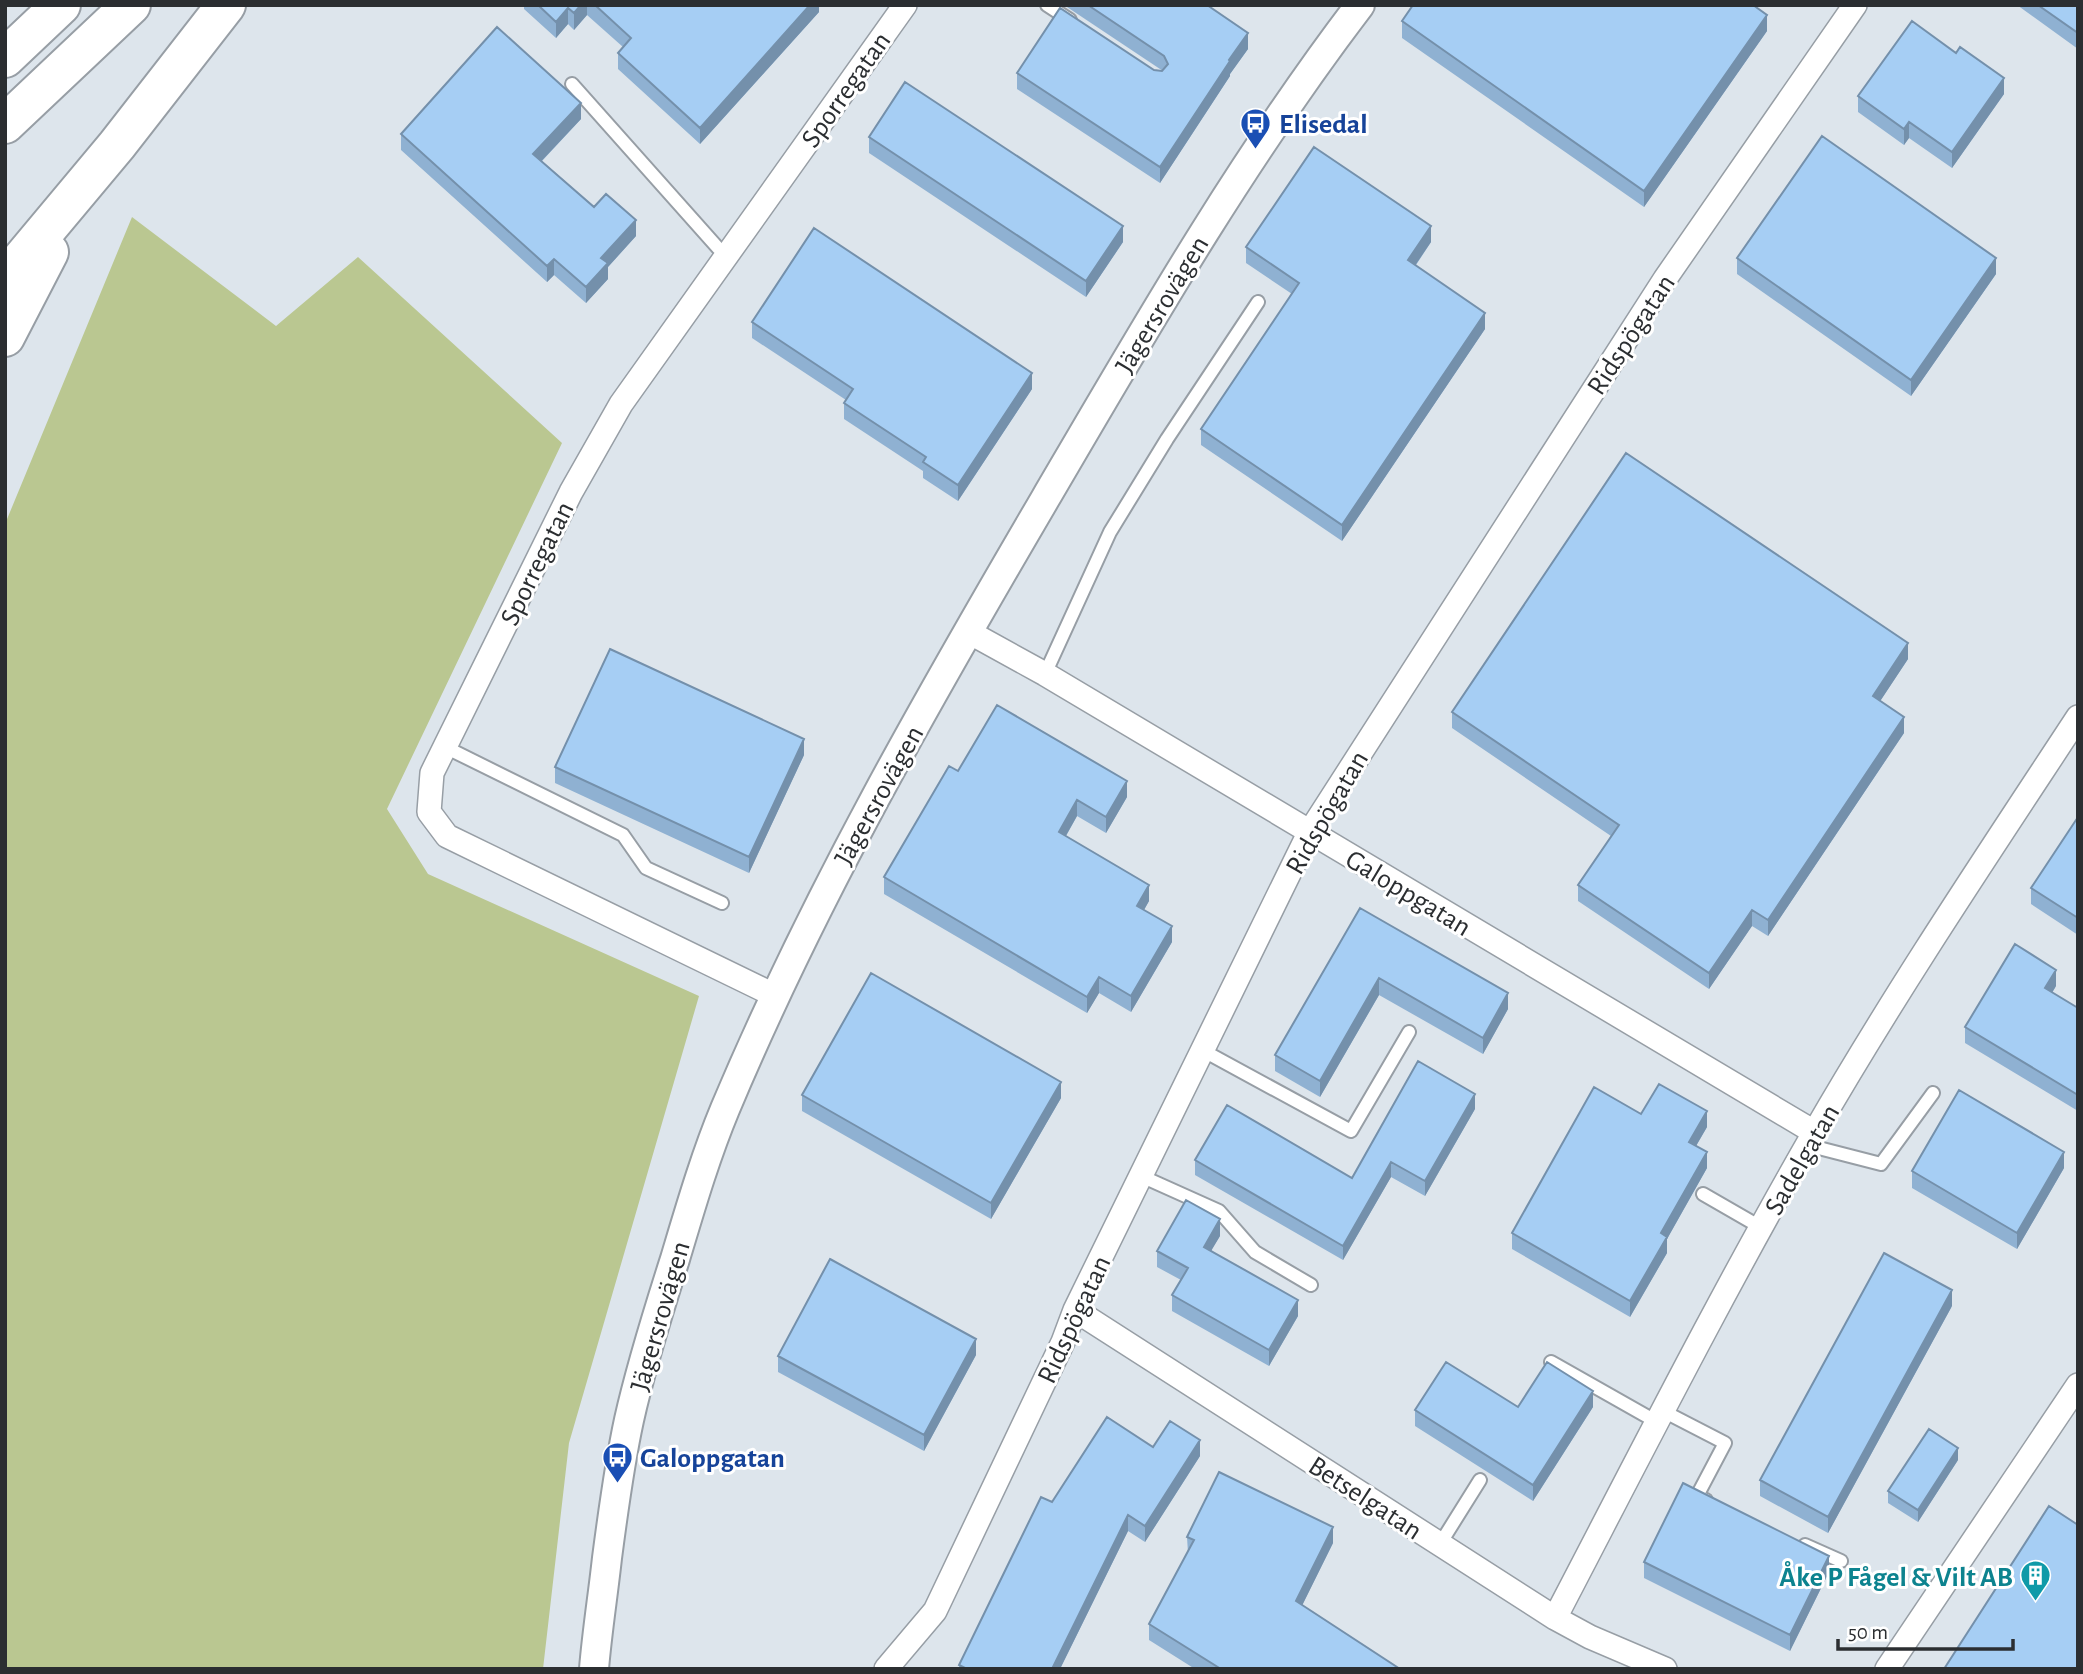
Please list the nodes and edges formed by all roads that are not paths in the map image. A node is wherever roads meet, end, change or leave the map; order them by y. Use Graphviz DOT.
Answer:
graph roads {
  1 [pos="61,5"];
  2 [pos="131,5"];
  3 [pos="905,5"];
  4 [pos="1047,5"];
  5 [pos="1360,5"];
  6 [pos="1856,5"];
  7 [pos="226,6"];
  8 [pos="1081,27"];
  9 [pos="5,58"];
  10 [pos="572,84"];
  11 [pos="5,124"];
  12 [pos="117,145"];
  13 [pos="729,253"];
  14 [pos="5,279"];
  15 [pos="1258,302"];
  16 [pos="5,337"];
  17 [pos="967,631"];
  18 [pos="1045,674"];
  19 [pos="2078,717"];
  20 [pos="445,747"];
  21 [pos="1309,833"];
  22 [pos="722,903"];
  23 [pos="776,996"];
  24 [pos="1409,1032"];
  25 [pos="1202,1050"];
  26 [pos="1933,1093"];
  27 [pos="1811,1139"];
  28 [pos="1140,1175"];
  29 [pos="1703,1194"];
  30 [pos="1762,1228"];
  31 [pos="1311,1285"];
  32 [pos="1075,1310"];
  33 [pos="1551,1362"];
  34 [pos="2078,1385"];
  35 [pos="1660,1416"];
  36 [pos="1480,1480"];
  37 [pos="1721,1507"];
  38 [pos="1793,1540"];
  39 [pos="1440,1544"];
  40 [pos="1841,1561"];
  41 [pos="1555,1618"];
  42 [pos="594,1669"];
  43 [pos="886,1669"];
  44 [pos="1665,1669"];
  45 [pos="1887,1669"];
  1 -- 9 [label="highway"];
  2 -- 11 [label="highway"];
  3 -- 13 [label="street, Sporregatan"];
  4 -- 8 [label="lane"];
  5 -- 17 [label="street, Jägersrovägen"];
  6 -- 21 [label="street, Ridspögatan"];
  7 -- 12 [label="highway"];
  10 -- 13 [label="lane"];
  12 -- 14 [label="highway"];
  12 -- 16 [label="highway"];
  13 -- 20 [label="street, Sporregatan"];
  15 -- 18 [label="lane"];
  17 -- 18 [label="street, Galoppgatan"];
  17 -- 23 [label="street, Jägersrovägen"];
  18 -- 21 [label="street, Galoppgatan"];
  19 -- 27 [label="street, Sadelgatan"];
  20 -- 22 [label="lane"];
  20 -- 23 [label="street, Sporregatan"];
  21 -- 25 [label="street, Ridspögatan"];
  21 -- 27 [label="street, Galoppgatan"];
  23 -- 42 [label="street, Jägersrovägen"];
  24 -- 25 [label="lane"];
  25 -- 28 [label="street, Ridspögatan"];
  26 -- 27 [label="lane"];
  27 -- 30 [label="street, Sadelgatan"];
  28 -- 31 [label="lane"];
  28 -- 32 [label="street, Ridspögatan"];
  29 -- 30 [label="lane"];
  30 -- 35 [label="street, Sadelgatan"];
  32 -- 39 [label="street, Betselgatan"];
  32 -- 43 [label="street, Ridspögatan"];
  33 -- 35 [label="lane"];
  34 -- 45 [label="street"];
  35 -- 37 [label="lane"];
  35 -- 41 [label="street, Sadelgatan"];
  36 -- 39 [label="lane"];
  38 -- 40 [label="lane"];
  39 -- 41 [label="street, Betselgatan"];
  41 -- 44 [label="street, Betselgatan"];
}
